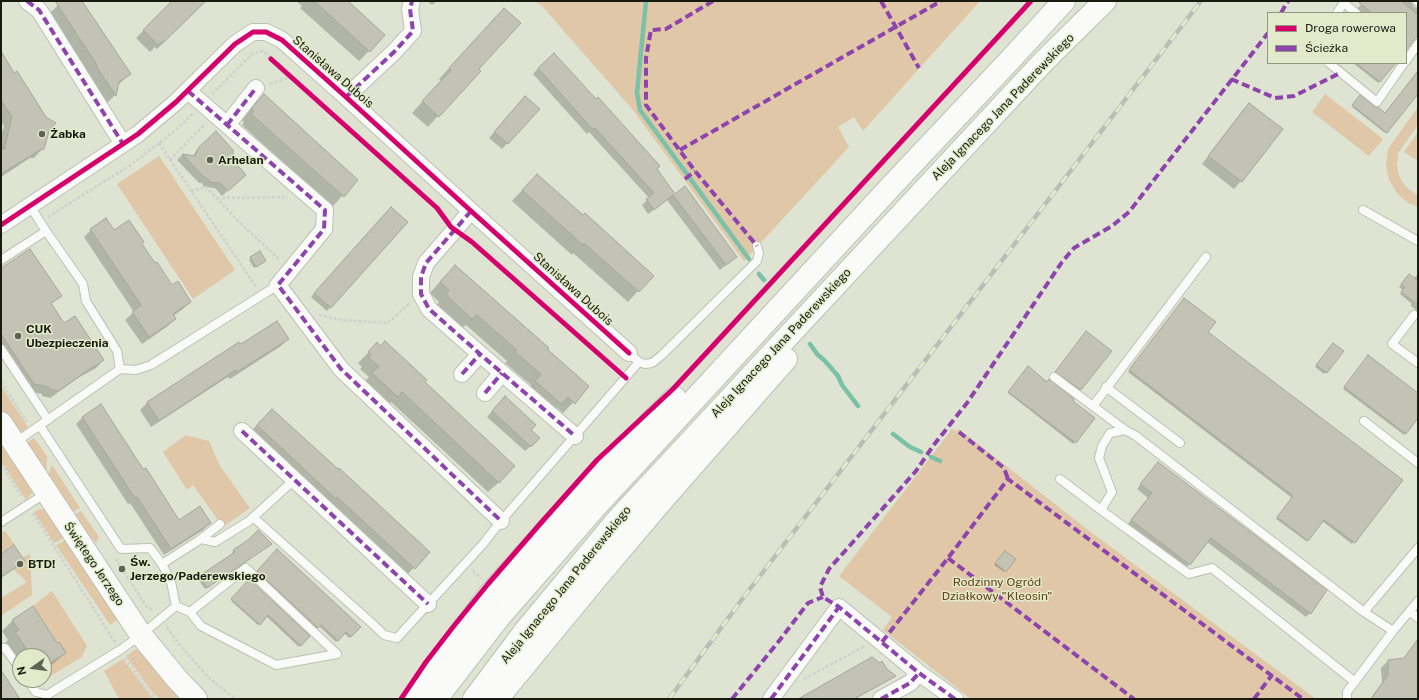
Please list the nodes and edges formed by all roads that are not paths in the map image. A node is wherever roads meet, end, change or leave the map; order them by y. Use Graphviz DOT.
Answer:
graph roads {
  1 [pos="27,1"];
  2 [pos="412,1"];
  3 [pos="1064,1"];
  4 [pos="1105,1"];
  5 [pos="1344,2"];
  6 [pos="1338,12"];
  7 [pos="1355,12"];
  8 [pos="1418,44"];
  9 [pos="1407,59"];
  10 [pos="1330,64"];
  11 [pos="1403,64"];
  12 [pos="256,88"];
  13 [pos="188,91"];
  14 [pos="346,97"];
  15 [pos="227,125"];
  16 [pos="123,144"];
  17 [pos="30,206"];
  18 [pos="1363,210"];
  19 [pos="471,211"];
  20 [pos="1,225"];
  21 [pos="46,231"];
  22 [pos="1418,241"];
  23 [pos="757,246"];
  24 [pos="861,256"];
  25 [pos="1206,257"];
  26 [pos="1,260"];
  27 [pos="820,264"];
  28 [pos="278,285"];
  29 [pos="1414,315"];
  30 [pos="1,349"];
  31 [pos="480,354"];
  32 [pos="634,358"];
  33 [pos="1418,363"];
  34 [pos="120,369"];
  35 [pos="502,373"];
  36 [pos="462,374"];
  37 [pos="1054,377"];
  38 [pos="1106,387"];
  39 [pos="485,392"];
  40 [pos="1093,406"];
  41 [pos="48,420"];
  42 [pos="1364,421"];
  43 [pos="1,423"];
  44 [pos="40,426"];
  45 [pos="1124,430"];
  46 [pos="242,431"];
  47 [pos="574,436"];
  48 [pos="14,443"];
  49 [pos="1180,443"];
  50 [pos="1418,463"];
  51 [pos="1060,479"];
  52 [pos="294,480"];
  53 [pos="46,492"];
  54 [pos="1101,510"];
  55 [pos="253,517"];
  56 [pos="501,521"];
  57 [pos="1,522"];
  58 [pos="220,524"];
  59 [pos="201,539"];
  60 [pos="1418,548"];
  61 [pos="162,564"];
  62 [pos="1418,601"];
  63 [pos="428,604"];
  64 [pos="176,606"];
  65 [pos="190,612"];
  66 [pos="1364,612"];
  67 [pos="1410,612"];
  68 [pos="1418,618"];
  69 [pos="1392,631"];
  70 [pos="140,635"];
  71 [pos="1,648"];
  72 [pos="12,657"];
  73 [pos="919,673"];
  74 [pos="1355,682"];
  75 [pos="33,688"];
  76 [pos="47,697"];
  77 [pos="196,699"];
  78 [pos="414,699"];
  79 [pos="436,699"];
  80 [pos="474,699"];
  81 [pos="497,699"];
  82 [pos="771,699"];
  83 [pos="881,699"];
  84 [pos="955,699"];
  85 [pos="1347,699"];
  1 -- 16 [label="street"];
  2 -- 14 [label="street"];
  3 -- 27 [label="main road, Aleja Ignacego Jana Paderewskiego"];
  4 -- 24 [label="main road, Aleja Ignacego Jana Paderewskiego"];
  5 -- 6 [label="lane"];
  5 -- 7 [label="lane"];
  8 -- 9 [label="lane"];
  10 -- 11 [label="lane"];
  12 -- 15 [label="street"];
  13 -- 14 [label="street, Stanisława Dubois"];
  13 -- 15 [label="street"];
  13 -- 16 [label="street, Stanisława Dubois"];
  14 -- 19 [label="street, Stanisława Dubois"];
  15 -- 28 [label="street"];
  16 -- 17 [label="street, Stanisława Dubois"];
  17 -- 20 [label="street, Stanisława Dubois"];
  17 -- 21 [label="lane"];
  18 -- 22 [label="lane"];
  19 -- 31 [label="street"];
  19 -- 32 [label="street, Stanisława Dubois"];
  21 -- 26 [label="lane"];
  21 -- 34 [label="lane"];
  23 -- 32 [label="lane"];
  24 -- 80 [label="main road, Aleja Ignacego Jana Paderewskiego"];
  24 -- 81 [label="main road"];
  25 -- 38 [label="lane"];
  27 -- 78 [label="main road"];
  27 -- 79 [label="main road, Aleja Ignacego Jana Paderewskiego"];
  28 -- 34 [label="lane"];
  28 -- 56 [label="street"];
  29 -- 33 [label="lane"];
  30 -- 41 [label="lane"];
  31 -- 35 [label="street"];
  31 -- 36 [label="street"];
  32 -- 47 [label="lane"];
  34 -- 41 [label="lane"];
  35 -- 39 [label="street"];
  35 -- 47 [label="street"];
  37 -- 40 [label="lane"];
  38 -- 40 [label="lane"];
  38 -- 49 [label="lane"];
  40 -- 45 [label="lane"];
  41 -- 44 [label="lane"];
  42 -- 50 [label="lane"];
  43 -- 48 [label="main road, Świętego Jerzego"];
  44 -- 48 [label="lane"];
  44 -- 61 [label="lane"];
  45 -- 54 [label="lane"];
  45 -- 66 [label="lane"];
  46 -- 52 [label="street"];
  47 -- 56 [label="lane"];
  48 -- 53 [label="main road, Świętego Jerzego"];
  51 -- 54 [label="lane"];
  52 -- 55 [label="lane"];
  52 -- 63 [label="street"];
  53 -- 57 [label="lane"];
  53 -- 70 [label="main road, Świętego Jerzego"];
  54 -- 74 [label="lane"];
  55 -- 59 [label="lane"];
  55 -- 63 [label="lane"];
  56 -- 63 [label="lane"];
  58 -- 59 [label="lane"];
  59 -- 61 [label="lane"];
  60 -- 66 [label="lane"];
  61 -- 64 [label="lane"];
  62 -- 67 [label="lane"];
  64 -- 65 [label="lane"];
  64 -- 70 [label="lane"];
  65 -- 65 [label="lane"];
  66 -- 69 [label="lane"];
  67 -- 68 [label="lane"];
  67 -- 69 [label="lane"];
  69 -- 74 [label="lane"];
  70 -- 76 [label="lane"];
  70 -- 77 [label="main road, Świętego Jerzego"];
  71 -- 72 [label="lane"];
  73 -- 82 [label="street"];
  73 -- 83 [label="street"];
  73 -- 84 [label="street"];
  74 -- 85 [label="lane"];
  75 -- 76 [label="lane"];
}
